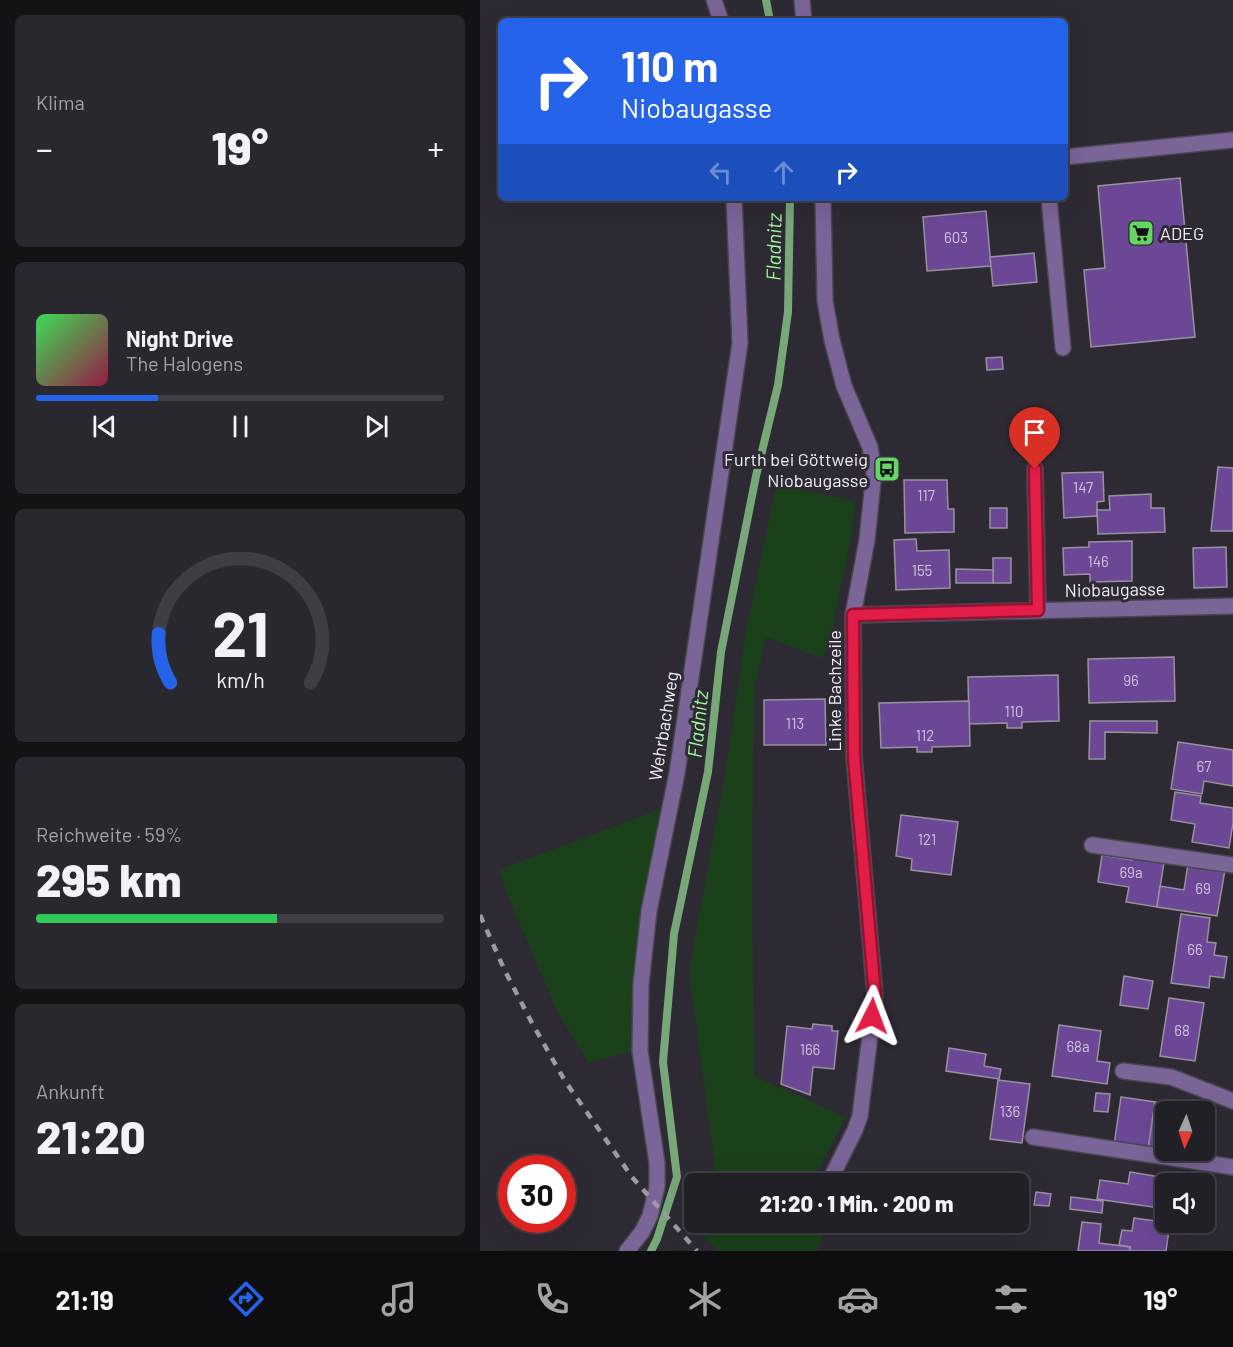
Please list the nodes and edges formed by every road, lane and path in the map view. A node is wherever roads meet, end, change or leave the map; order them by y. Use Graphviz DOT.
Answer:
graph roads {
  1 [pos="714,0"];
  2 [pos="802,0"];
  3 [pos="720,18"];
  4 [pos="804,18"];
  5 [pos="1233,140"];
  6 [pos="1068,157"];
  7 [pos="734,201"];
  8 [pos="823,201"];
  9 [pos="1049,201"];
  10 [pos="1063,348"];
  11 [pos="1035,469"];
  12 [pos="1233,606"];
  13 [pos="1038,610"];
  14 [pos="853,615"];
  15 [pos="1092,845"];
  16 [pos="1233,865"];
  17 [pos="1123,1071"];
  18 [pos="1233,1101"];
  19 [pos="1033,1137"];
  20 [pos="1233,1167"];
  21 [pos="834,1173"];
  22 [pos="627,1251"];
  1 -- 3 [label="street"];
  2 -- 4 [label="street"];
  5 -- 6 [label="street"];
  7 -- 22 [label="street, Wehrbachweg"];
  8 -- 14 [label="street, Linke Bachzeile"];
  9 -- 10 [label="street"];
  11 -- 13 [label="street"];
  12 -- 13 [label="street, Niobaugasse"];
  13 -- 14 [label="street, Niobaugasse"];
  14 -- 21 [label="street, Linke Bachzeile"];
  15 -- 16 [label="street"];
  17 -- 18 [label="street"];
  19 -- 20 [label="street"];
}
